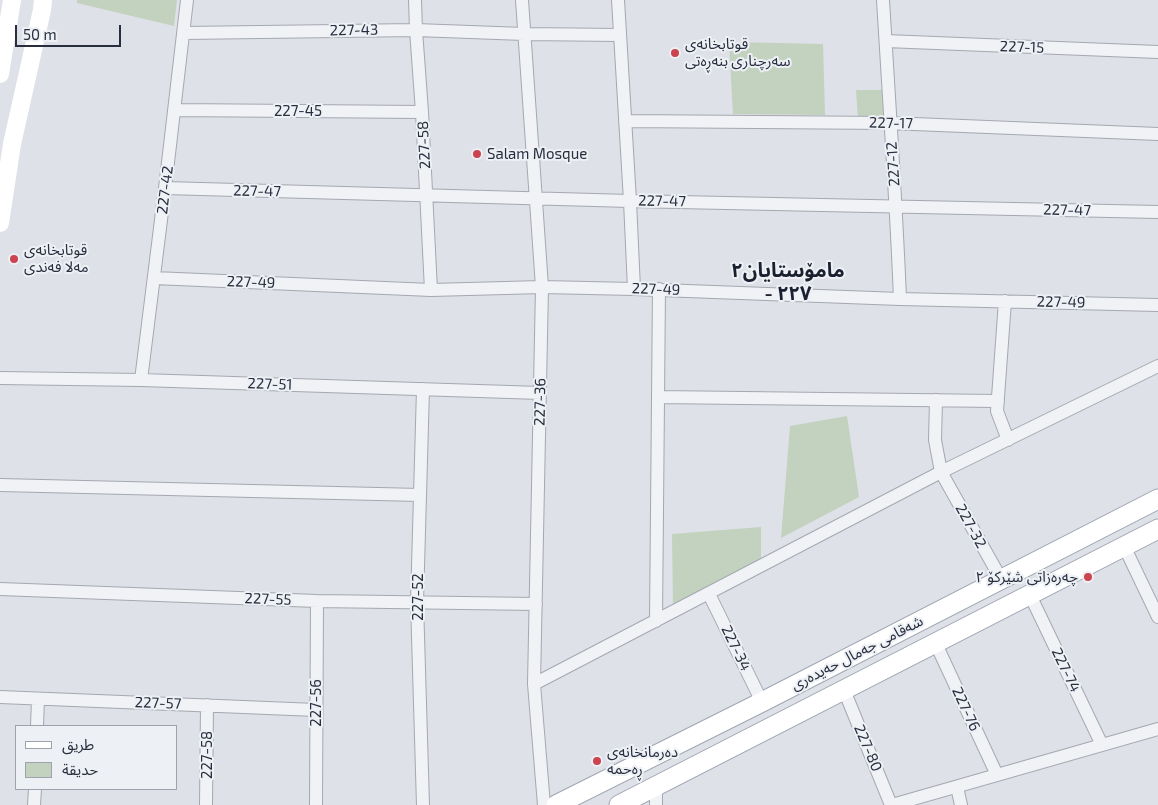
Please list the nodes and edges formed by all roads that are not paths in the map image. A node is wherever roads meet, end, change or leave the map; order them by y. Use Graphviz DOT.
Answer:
graph roads {
  1 [pos="43,0"];
  2 [pos="187,0"];
  3 [pos="415,0"];
  4 [pos="522,0"];
  5 [pos="618,0"];
  6 [pos="883,0"];
  7 [pos="8,1"];
  8 [pos="416,30"];
  9 [pos="183,33"];
  10 [pos="524,34"];
  11 [pos="620,35"];
  12 [pos="886,42"];
  13 [pos="1158,52"];
  14 [pos="0,74"];
  15 [pos="174,110"];
  16 [pos="422,112"];
  17 [pos="625,121"];
  18 [pos="890,123"];
  19 [pos="1158,134"];
  20 [pos="6,142"];
  21 [pos="165,188"];
  22 [pos="427,195"];
  23 [pos="536,198"];
  24 [pos="630,201"];
  25 [pos="896,206"];
  26 [pos="1158,212"];
  27 [pos="0,223"];
  28 [pos="154,278"];
  29 [pos="542,287"];
  30 [pos="634,288"];
  31 [pos="659,289"];
  32 [pos="431,290"];
  33 [pos="900,299"];
  34 [pos="1005,301"];
  35 [pos="1158,305"];
  36 [pos="1158,366"];
  37 [pos="0,378"];
  38 [pos="141,380"];
  39 [pos="423,389"];
  40 [pos="540,393"];
  41 [pos="658,397"];
  42 [pos="936,400"];
  43 [pos="998,402"];
  44 [pos="1008,440"];
  45 [pos="941,472"];
  46 [pos="0,485"];
  47 [pos="420,495"];
  48 [pos="1158,499"];
  49 [pos="1158,529"];
  50 [pos="1067,546"];
  51 [pos="1124,546"];
  52 [pos="1079,570"];
  53 [pos="1001,579"];
  54 [pos="0,589"];
  55 [pos="709,594"];
  56 [pos="1030,595"];
  57 [pos="317,601"];
  58 [pos="417,602"];
  59 [pos="536,604"];
  60 [pos="1158,617"];
  61 [pos="656,621"];
  62 [pos="936,644"];
  63 [pos="534,684"];
  64 [pos="844,690"];
  65 [pos="0,697"];
  66 [pos="38,699"];
  67 [pos="762,702"];
  68 [pos="207,705"];
  69 [pos="316,710"];
  70 [pos="37,725"];
  71 [pos="1158,729"];
  72 [pos="1102,745"];
  73 [pos="997,775"];
  74 [pos="656,785"];
  75 [pos="957,787"];
  76 [pos="35,790"];
  77 [pos="34,805"];
  78 [pos="206,805"];
  79 [pos="316,805"];
  80 [pos="423,805"];
  81 [pos="544,805"];
  82 [pos="556,805"];
  83 [pos="619,805"];
  84 [pos="656,805"];
  85 [pos="892,805"];
  86 [pos="961,805"];
  1 -- 20 [label="main road"];
  2 -- 9 [label="street, 227-42"];
  3 -- 8 [label="street, 227-58"];
  4 -- 10 [label="street, 227-36"];
  5 -- 11 [label="street"];
  6 -- 12 [label="street, 227-12"];
  7 -- 14 [label="main road"];
  8 -- 9 [label="street, 227-43"];
  8 -- 10 [label="street, 227-43"];
  8 -- 16 [label="street, 227-58"];
  9 -- 15 [label="street, 227-42"];
  10 -- 11 [label="street, 227-43"];
  10 -- 23 [label="street, 227-36"];
  11 -- 17 [label="street"];
  12 -- 13 [label="street, 227-15"];
  12 -- 18 [label="street, 227-12"];
  15 -- 16 [label="street, 227-45"];
  15 -- 21 [label="street, 227-42"];
  16 -- 22 [label="street, 227-58"];
  17 -- 18 [label="street, 227-17"];
  17 -- 24 [label="street"];
  18 -- 19 [label="street, 227-17"];
  18 -- 25 [label="street, 227-12"];
  20 -- 27 [label="main road"];
  21 -- 22 [label="street, 227-47"];
  21 -- 28 [label="street, 227-42"];
  22 -- 23 [label="street, 227-47"];
  22 -- 32 [label="street, 227-58"];
  23 -- 24 [label="street, 227-47"];
  23 -- 29 [label="street, 227-36"];
  24 -- 25 [label="street, 227-47"];
  24 -- 30 [label="street"];
  25 -- 26 [label="street, 227-47"];
  25 -- 33 [label="street, 227-12"];
  28 -- 32 [label="street, 227-49"];
  28 -- 38 [label="street, 227-42"];
  29 -- 30 [label="street, 227-49"];
  29 -- 32 [label="street, 227-49"];
  29 -- 40 [label="street, 227-36"];
  30 -- 31 [label="street, 227-49"];
  31 -- 33 [label="street, 227-49"];
  31 -- 41 [label="street"];
  33 -- 34 [label="street, 227-49"];
  34 -- 35 [label="street, 227-49"];
  34 -- 43 [label="street"];
  36 -- 44 [label="street"];
  37 -- 38 [label="street, 227-51"];
  38 -- 39 [label="street, 227-51"];
  39 -- 40 [label="street, 227-51"];
  39 -- 47 [label="street, 227-52"];
  40 -- 59 [label="street, 227-36"];
  41 -- 42 [label="street"];
  41 -- 61 [label="street"];
  42 -- 43 [label="street"];
  42 -- 45 [label="street, 227-32"];
  43 -- 44 [label="street"];
  44 -- 45 [label="street"];
  45 -- 53 [label="street, 227-32"];
  45 -- 55 [label="street"];
  46 -- 47 [label="street"];
  47 -- 58 [label="street, 227-52"];
  48 -- 50 [label="main road, شەقامی جەمال حەیدەری"];
  49 -- 51 [label="main road, شەقامی جەمال حەیدەری"];
  50 -- 52 [label="main road"];
  50 -- 53 [label="main road, شەقامی جەمال حەیدەری"];
  51 -- 52 [label="main road, شەقامی جەمال حەیدەری"];
  51 -- 60 [label="street"];
  52 -- 56 [label="main road, شەقامی جەمال حەیدەری"];
  53 -- 67 [label="main road, شەقامی جەمال حەیدەری"];
  54 -- 57 [label="street, 227-55"];
  55 -- 61 [label="street"];
  55 -- 67 [label="street, 227-34"];
  56 -- 62 [label="main road, شەقامی جەمال حەیدەری"];
  56 -- 72 [label="street, 227-74"];
  57 -- 58 [label="street, 227-55"];
  57 -- 69 [label="street, 227-56"];
  58 -- 59 [label="street, 227-55"];
  58 -- 80 [label="street, 227-52"];
  59 -- 63 [label="street, 227-36"];
  61 -- 63 [label="street"];
  62 -- 64 [label="main road, شەقامی جەمال حەیدەری"];
  62 -- 73 [label="street, 227-76"];
  63 -- 81 [label="street, 227-36"];
  64 -- 74 [label="main road, شەقامی جەمال حەیدەری"];
  64 -- 85 [label="street, 227-80"];
  65 -- 66 [label="street, 227-57"];
  66 -- 68 [label="street, 227-57"];
  66 -- 70 [label="street"];
  67 -- 82 [label="main road, شەقامی جەمال حەیدەری"];
  68 -- 69 [label="street, 227-57"];
  68 -- 78 [label="street, 227-58"];
  69 -- 79 [label="street, 227-56"];
  71 -- 72 [label="street"];
  72 -- 73 [label="street"];
  73 -- 75 [label="street"];
  74 -- 83 [label="main road, شەقامی جەمال حەیدەری"];
  74 -- 84 [label="street"];
  75 -- 85 [label="street"];
  75 -- 86 [label="street"];
  76 -- 77 [label="street"];
}
